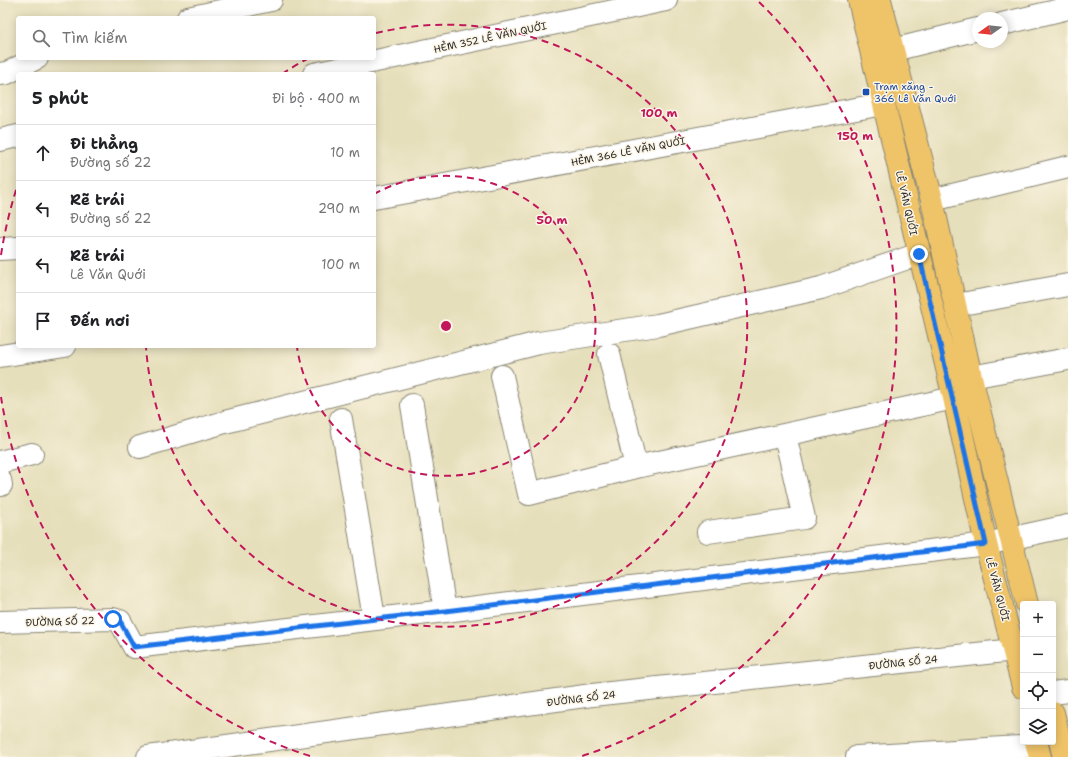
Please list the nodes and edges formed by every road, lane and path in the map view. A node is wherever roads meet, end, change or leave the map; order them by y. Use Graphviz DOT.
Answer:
graph roads {
  1 [pos="270,0"];
  2 [pos="666,0"];
  3 [pos="859,0"];
  4 [pos="880,0"];
  5 [pos="1068,8"];
  6 [pos="197,16"];
  7 [pos="1008,23"];
  8 [pos="972,30"];
  9 [pos="893,50"];
  10 [pos="32,60"];
  11 [pos="324,72"];
  12 [pos="0,74"];
  13 [pos="883,104"];
  14 [pos="16,136"];
  15 [pos="0,140"];
  16 [pos="1068,166"];
  17 [pos="376,198"];
  18 [pos="932,200"];
  19 [pos="16,248"];
  20 [pos="0,249"];
  21 [pos="942,249"];
  22 [pos="919,254"];
  23 [pos="1068,285"];
  24 [pos="956,305"];
  25 [pos="52,348"];
  26 [pos="609,354"];
  27 [pos="0,356"];
  28 [pos="1068,358"];
  29 [pos="502,376"];
  30 [pos="971,377"];
  31 [pos="954,398"];
  32 [pos="412,405"];
  33 [pos="341,419"];
  34 [pos="785,435"];
  35 [pos="140,448"];
  36 [pos="32,454"];
  37 [pos="0,462"];
  38 [pos="636,466"];
  39 [pos="1068,526"];
  40 [pos="708,532"];
  41 [pos="1012,537"];
  42 [pos="986,544"];
  43 [pos="1026,601"];
  44 [pos="445,611"];
  45 [pos="374,618"];
  46 [pos="0,622"];
  47 [pos="1014,650"];
  48 [pos="1020,675"];
  49 [pos="1068,691"];
  50 [pos="1056,693"];
  51 [pos="1056,725"];
  52 [pos="1038,748"];
  53 [pos="148,757"];
  54 [pos="857,757"];
  55 [pos="1064,757"];
  1 -- 6 [label="street"];
  2 -- 11 [label="street, HẺM 352 LÊ VĂN QUỚI"];
  3 -- 13 [label="main road, LÊ VĂN QUỚI"];
  4 -- 9 [label="main road"];
  5 -- 7 [label="street"];
  8 -- 9 [label="street"];
  9 -- 18 [label="main road"];
  10 -- 12 [label="street"];
  13 -- 17 [label="street, HẺM 366 LÊ VĂN QUỚI"];
  13 -- 22 [label="main road, LÊ VĂN QUỚI"];
  14 -- 15 [label="street"];
  16 -- 18 [label="street"];
  18 -- 21 [label="main road"];
  19 -- 20 [label="street"];
  21 -- 22 [label="main road"];
  21 -- 24 [label="main road"];
  22 -- 31 [label="main road, LÊ VĂN QUỚI"];
  22 -- 35 [label="street"];
  23 -- 24 [label="street"];
  24 -- 30 [label="main road"];
  25 -- 27 [label="street"];
  26 -- 38 [label="street"];
  28 -- 30 [label="street"];
  29 -- 38 [label="street"];
  30 -- 41 [label="main road"];
  31 -- 34 [label="street"];
  31 -- 42 [label="main road, LÊ VĂN QUỚI"];
  32 -- 44 [label="street"];
  33 -- 45 [label="street"];
  34 -- 38 [label="street"];
  34 -- 40 [label="street"];
  36 -- 37 [label="street"];
  39 -- 41 [label="street, ĐƯỜNG SỐ 22"];
  41 -- 42 [label="street, ĐƯỜNG SỐ 22"];
  41 -- 43 [label="main road"];
  42 -- 44 [label="street, ĐƯỜNG SỐ 22"];
  42 -- 47 [label="main road, LÊ VĂN QUỚI"];
  44 -- 45 [label="street, ĐƯỜNG SỐ 22"];
  45 -- 46 [label="street, ĐƯỜNG SỐ 22"];
  47 -- 48 [label="main road, LÊ VĂN QUỚI"];
  47 -- 53 [label="street, ĐƯỜNG SỐ 24"];
  49 -- 50 [label="street"];
  51 -- 55 [label="main road"];
  52 -- 54 [label="street"];
}
